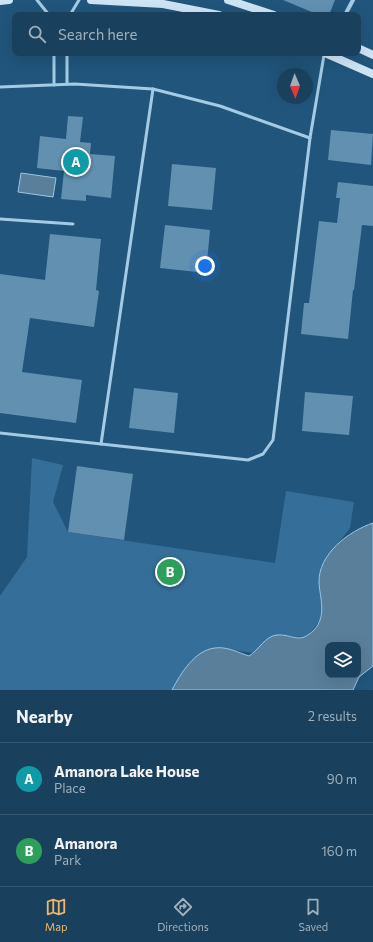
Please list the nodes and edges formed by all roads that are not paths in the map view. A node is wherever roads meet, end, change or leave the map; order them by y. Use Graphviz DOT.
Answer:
graph roads {
  1 [pos="9,0"];
  2 [pos="37,0"];
  3 [pos="79,0"];
  4 [pos="91,0"];
  5 [pos="228,0"];
  6 [pos="353,0"];
  7 [pos="0,1"];
  8 [pos="47,12"];
  9 [pos="72,12"];
  10 [pos="204,12"];
  11 [pos="265,12"];
  12 [pos="347,12"];
  13 [pos="361,49"];
  14 [pos="373,55"];
  15 [pos="54,56"];
  16 [pos="67,56"];
  17 [pos="324,56"];
  18 [pos="332,56"];
  19 [pos="373,74"];
  20 [pos="54,84"];
  21 [pos="67,84"];
  22 [pos="0,87"];
  23 [pos="153,89"];
  24 [pos="310,138"];
  25 [pos="0,219"];
  26 [pos="73,224"];
  27 [pos="0,433"];
  28 [pos="101,444"];
  1 -- 7 [label="main road"];
  2 -- 8 [label="lane"];
  3 -- 9 [label="lane"];
  4 -- 10 [label="main road"];
  5 -- 11 [label="main road"];
  6 -- 12 [label="street"];
  13 -- 14 [label="main road"];
  15 -- 20 [label="lane"];
  16 -- 21 [label="lane"];
  17 -- 24 [label="lane"];
  18 -- 19 [label="main road"];
  20 -- 21 [label="lane"];
  20 -- 22 [label="lane"];
  21 -- 23 [label="lane"];
  23 -- 24 [label="lane"];
  23 -- 28 [label="lane"];
  24 -- 28 [label="lane"];
  25 -- 26 [label="lane"];
  27 -- 28 [label="lane"];
}
